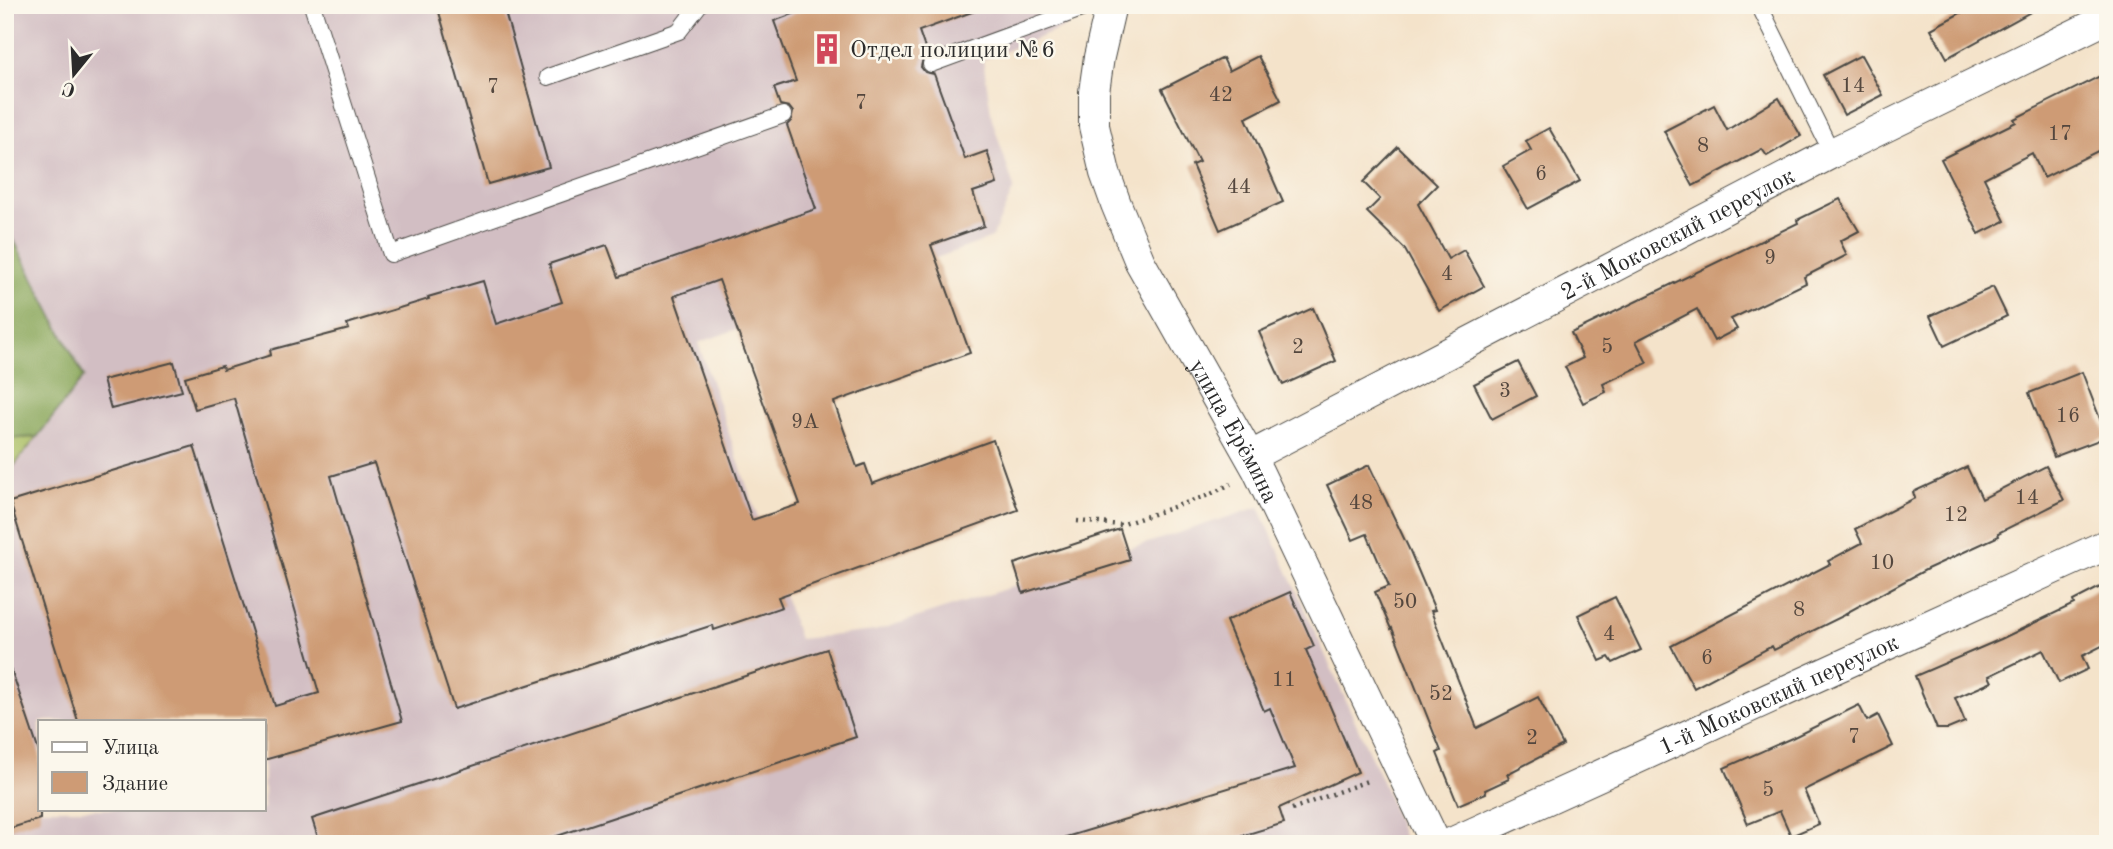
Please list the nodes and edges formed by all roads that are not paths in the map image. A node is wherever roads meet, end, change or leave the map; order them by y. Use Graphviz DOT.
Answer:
graph roads {
  1 [pos="312,5"];
  2 [pos="699,5"];
  3 [pos="1092,5"];
  4 [pos="1111,5"];
  5 [pos="1759,5"];
  6 [pos="2108,18"];
  7 [pos="931,64"];
  8 [pos="548,77"];
  9 [pos="783,115"];
  10 [pos="1832,153"];
  11 [pos="1251,456"];
  12 [pos="2108,544"];
  13 [pos="1436,844"];
  14 [pos="1449,844"];
  1 -- 9 [label="lane"];
  2 -- 8 [label="lane"];
  3 -- 7 [label="lane"];
  4 -- 11 [label="street, улица Ерёмина"];
  5 -- 10 [label="lane"];
  6 -- 10 [label="street, 2-й Моковский переулок"];
  10 -- 11 [label="street, 2-й Моковский переулок"];
  11 -- 13 [label="street, улица Ерёмина"];
  12 -- 14 [label="street, 1-й Моковский переулок"];
}
